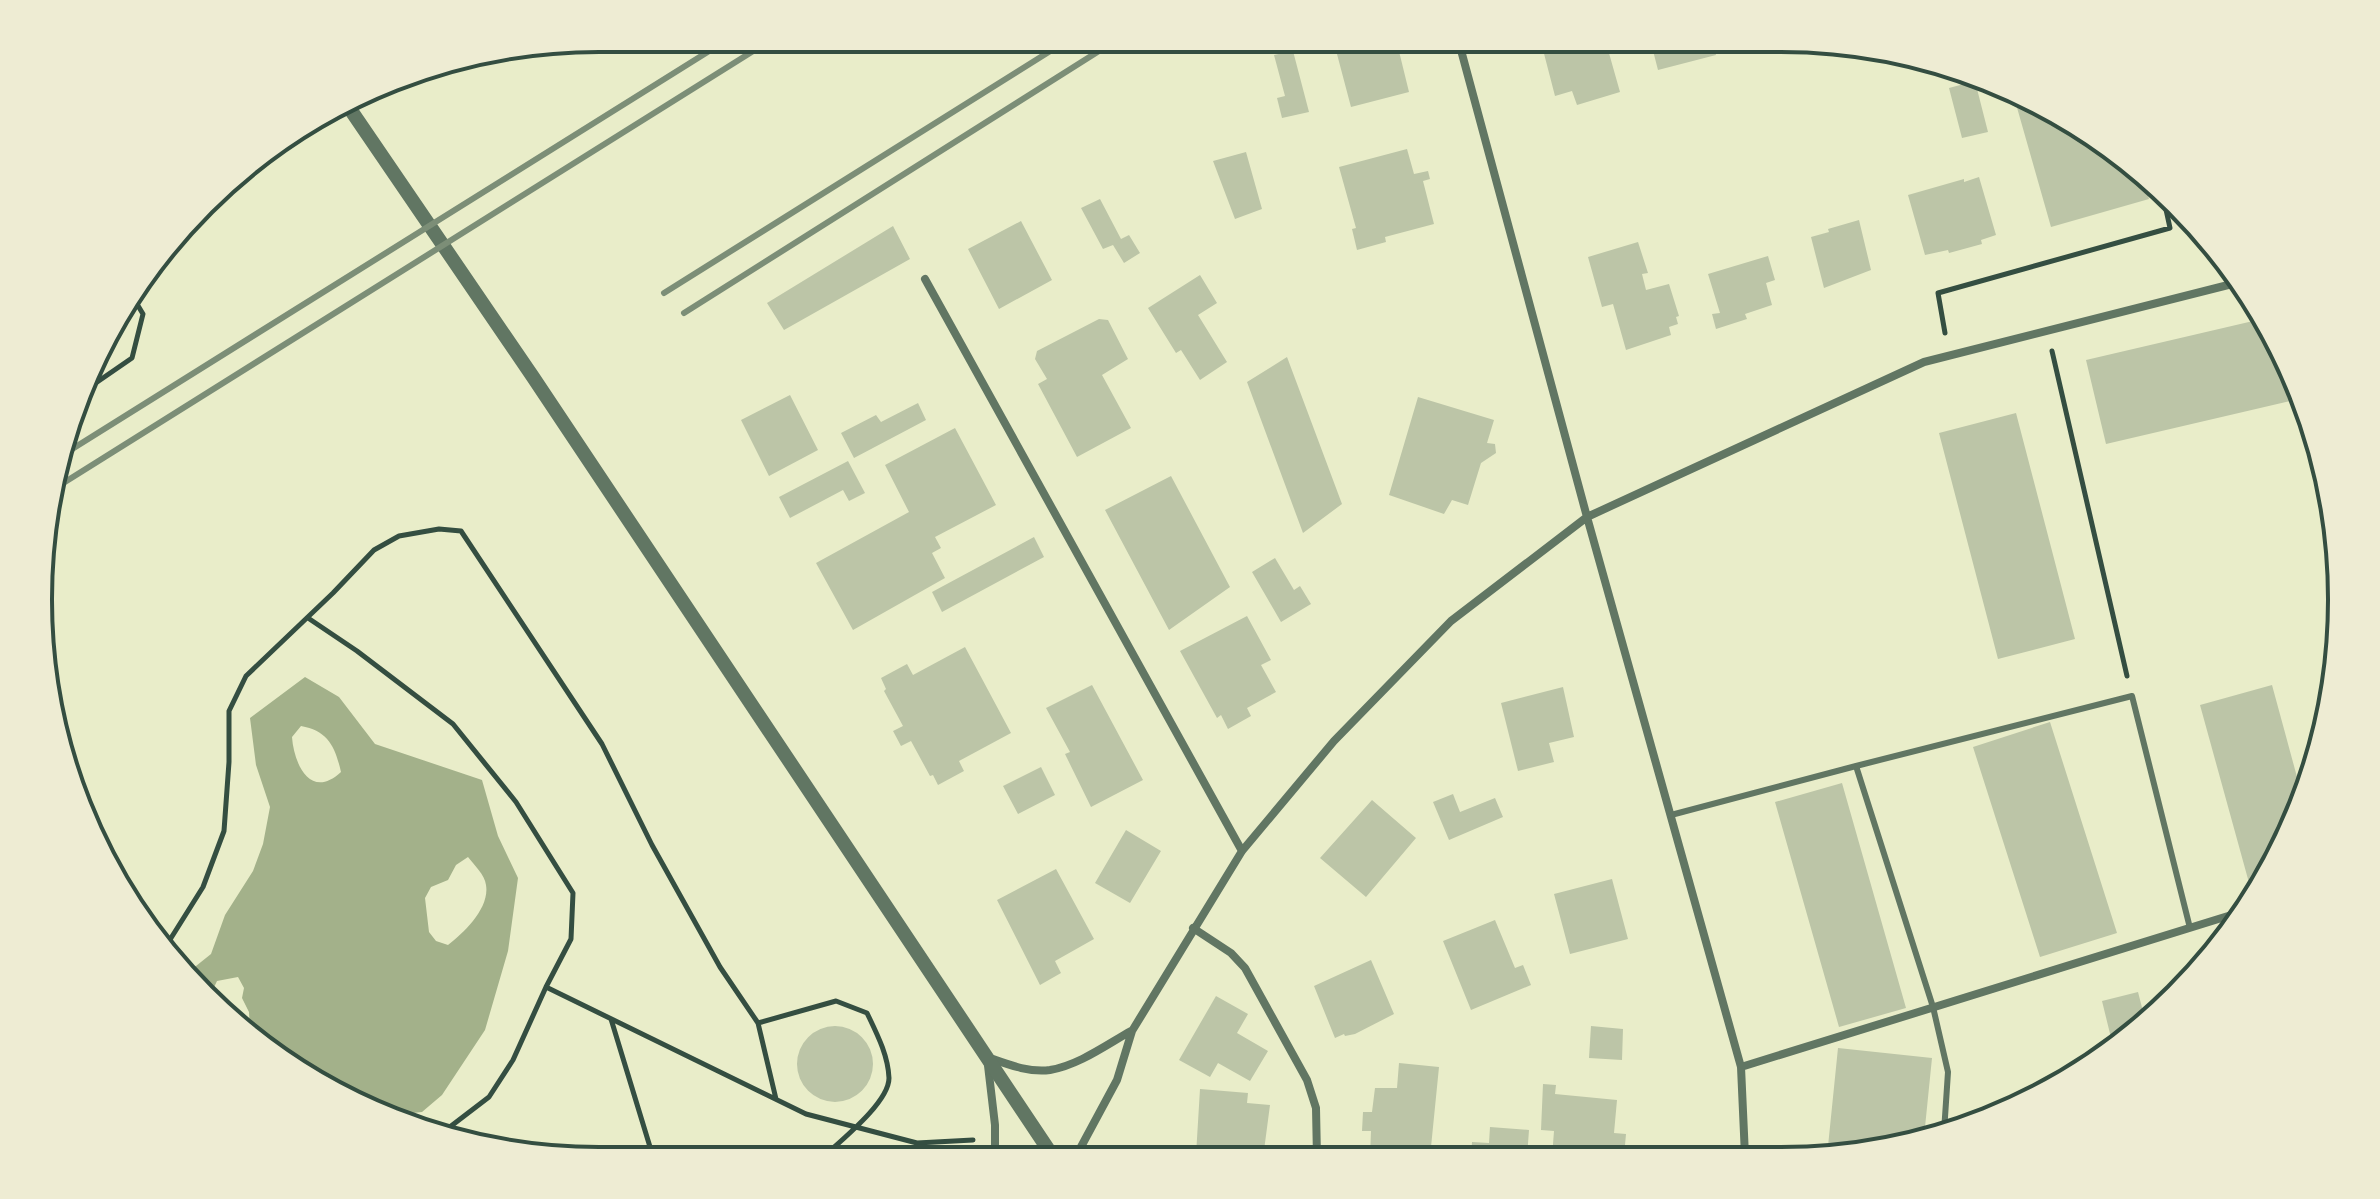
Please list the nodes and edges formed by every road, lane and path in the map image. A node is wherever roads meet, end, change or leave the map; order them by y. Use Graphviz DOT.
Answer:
graph roads {
  1 [pos="1462,52"];
  2 [pos="352,111"];
  3 [pos="2166,210"];
  4 [pos="925,279"];
  5 [pos="2229,285"];
  6 [pos="138,305"];
  7 [pos="2047,331"];
  8 [pos="1949,356"];
  9 [pos="97,382"];
  10 [pos="1587,517"];
  11 [pos="308,617"];
  12 [pos="2132,696"];
  13 [pos="1856,766"];
  14 [pos="1671,815"];
  15 [pos="1242,851"];
  16 [pos="2227,916"];
  17 [pos="1193,928"];
  18 [pos="2190,928"];
  19 [pos="170,939"];
  20 [pos="546,987"];
  21 [pos="1933,1007"];
  22 [pos="611,1018"];
  23 [pos="758,1023"];
  24 [pos="1132,1031"];
  25 [pos="987,1057"];
  26 [pos="1741,1067"];
  27 [pos="776,1099"];
  28 [pos="1945,1121"];
  29 [pos="451,1126"];
  30 [pos="855,1127"];
  31 [pos="974,1140"];
  32 [pos="650,1147"];
  33 [pos="834,1147"];
  34 [pos="995,1147"];
  35 [pos="1047,1147"];
  36 [pos="1081,1147"];
  37 [pos="1317,1147"];
  38 [pos="1745,1147"];
  1 -- 10 [label="street"];
  2 -- 25 [label="street"];
  3 -- 8 [label="path"];
  4 -- 15 [label="street"];
  5 -- 7 [label="street"];
  6 -- 9 [label="path"];
  7 -- 8 [label="street"];
  7 -- 12 [label="path"];
  8 -- 10 [label="street"];
  10 -- 14 [label="street"];
  10 -- 15 [label="street"];
  11 -- 19 [label="path"];
  11 -- 20 [label="path"];
  11 -- 23 [label="path"];
  12 -- 13 [label="lane"];
  12 -- 18 [label="lane"];
  13 -- 14 [label="lane"];
  13 -- 21 [label="lane"];
  14 -- 26 [label="street"];
  15 -- 17 [label="street"];
  16 -- 18 [label="street"];
  17 -- 24 [label="street"];
  17 -- 37 [label="street"];
  18 -- 21 [label="street"];
  20 -- 22 [label="path"];
  20 -- 29 [label="path"];
  21 -- 26 [label="street"];
  21 -- 28 [label="lane"];
  22 -- 27 [label="path"];
  22 -- 32 [label="path"];
  23 -- 27 [label="path"];
  23 -- 30 [label="path"];
  24 -- 25 [label="street"];
  24 -- 36 [label="street"];
  25 -- 34 [label="street"];
  25 -- 35 [label="street"];
  26 -- 38 [label="street"];
  27 -- 30 [label="path"];
  30 -- 31 [label="path"];
  30 -- 33 [label="path"];
}
